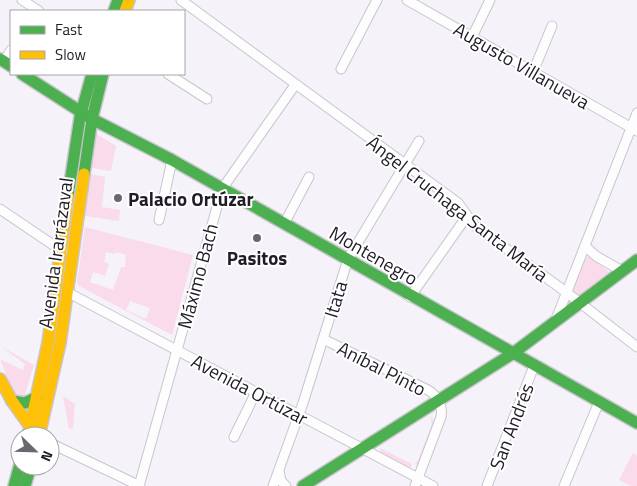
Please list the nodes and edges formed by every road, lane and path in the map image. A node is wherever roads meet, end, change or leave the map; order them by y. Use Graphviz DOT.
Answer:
graph roads {
  1 [pos="22,0"];
  2 [pos="181,0"];
  3 [pos="377,0"];
  4 [pos="407,0"];
  5 [pos="490,0"];
  6 [pos="37,10"];
  7 [pos="552,26"];
  8 [pos="472,37"];
  9 [pos="341,69"];
  10 [pos="533,72"];
  11 [pos="24,75"];
  12 [pos="92,75"];
  13 [pos="103,75"];
  14 [pos="170,75"];
  15 [pos="295,85"];
  16 [pos="206,98"];
  17 [pos="81,112"];
  18 [pos="637,113"];
  19 [pos="92,119"];
  20 [pos="634,129"];
  21 [pos="419,141"];
  22 [pos="172,160"];
  23 [pos="406,164"];
  24 [pos="309,177"];
  25 [pos="222,188"];
  26 [pos="0,209"];
  27 [pos="467,216"];
  28 [pos="159,220"];
  29 [pos="284,224"];
  30 [pos="585,246"];
  31 [pos="62,251"];
  32 [pos="348,259"];
  33 [pos="637,260"];
  34 [pos="622,271"];
  35 [pos="67,292"];
  36 [pos="566,292"];
  37 [pos="410,297"];
  38 [pos="580,304"];
  39 [pos="554,322"];
  40 [pos="323,338"];
  41 [pos="637,347"];
  42 [pos="177,350"];
  43 [pos="512,354"];
  44 [pos="534,366"];
  45 [pos="0,379"];
  46 [pos="256,392"];
  47 [pos="37,396"];
  48 [pos="12,401"];
  49 [pos="438,401"];
  50 [pos="599,402"];
  51 [pos="298,415"];
  52 [pos="637,423"];
  53 [pos="29,426"];
  54 [pos="35,426"];
  55 [pos="37,426"];
  56 [pos="234,437"];
  57 [pos="60,448"];
  58 [pos="362,449"];
  59 [pos="279,471"];
  60 [pos="417,482"];
  61 [pos="140,486"];
  62 [pos="273,486"];
  63 [pos="286,486"];
  64 [pos="303,486"];
  65 [pos="433,486"];
  66 [pos="487,486"];
  67 [pos="564,486"];
  1 -- 6 [label="street"];
  2 -- 15 [label="street, Ángel Cruchaga Santa María"];
  3 -- 9 [label="street"];
  4 -- 8 [label="street, Augusto Villanueva"];
  5 -- 8 [label="street"];
  7 -- 10 [label="street"];
  8 -- 10 [label="street, Augusto Villanueva"];
  10 -- 20 [label="street, Augusto Villanueva"];
  11 -- 17 [label="main road, Montenegro"];
  12 -- 17 [label="main road, Avenida Irarrázaval"];
  13 -- 19 [label="main road, Avenida Irarrázaval"];
  14 -- 16 [label="street"];
  15 -- 23 [label="street, Ángel Cruchaga Santa María"];
  15 -- 25 [label="street, Máximo Bach"];
  17 -- 19 [label="main road, Montenegro"];
  17 -- 31 [label="main road, Avenida Irarrázaval"];
  18 -- 20 [label="street"];
  19 -- 22 [label="main road, Montenegro"];
  19 -- 35 [label="main road, Avenida Irarrázaval"];
  20 -- 30 [label="street"];
  21 -- 23 [label="street, Itata"];
  22 -- 25 [label="main road, Montenegro"];
  22 -- 28 [label="street"];
  23 -- 27 [label="street, Ángel Cruchaga Santa María"];
  23 -- 32 [label="street, Itata"];
  24 -- 29 [label="street"];
  25 -- 29 [label="main road, Montenegro"];
  25 -- 42 [label="street, Máximo Bach"];
  26 -- 31 [label="street"];
  27 -- 36 [label="street, Ángel Cruchaga Santa María"];
  27 -- 37 [label="street"];
  29 -- 32 [label="main road, Montenegro"];
  30 -- 34 [label="street"];
  30 -- 36 [label="street"];
  31 -- 47 [label="main road, Avenida Irarrázaval"];
  32 -- 37 [label="main road, Montenegro"];
  32 -- 40 [label="street, Itata"];
  33 -- 34 [label="main road"];
  34 -- 38 [label="main road"];
  35 -- 42 [label="street, Avenida Ortúzar"];
  35 -- 55 [label="main road, Avenida Irarrázaval"];
  36 -- 38 [label="street, Ángel Cruchaga Santa María"];
  36 -- 39 [label="street"];
  37 -- 43 [label="main road, Montenegro"];
  38 -- 39 [label="main road"];
  38 -- 41 [label="street, Ángel Cruchaga Santa María"];
  39 -- 43 [label="main road"];
  40 -- 49 [label="street, Aníbal Pinto"];
  40 -- 51 [label="street, Itata"];
  42 -- 46 [label="street, Avenida Ortúzar"];
  42 -- 61 [label="street, Máximo Bach"];
  43 -- 44 [label="main road, Montenegro"];
  43 -- 49 [label="main road"];
  44 -- 50 [label="main road, Montenegro"];
  44 -- 66 [label="street, San Andrés"];
  45 -- 48 [label="main road"];
  46 -- 51 [label="street, Avenida Ortúzar"];
  46 -- 56 [label="street"];
  47 -- 48 [label="main road"];
  47 -- 54 [label="main road, Avenida Irarrázaval"];
  48 -- 53 [label="main road"];
  49 -- 58 [label="main road"];
  49 -- 60 [label="street"];
  50 -- 52 [label="main road, Montenegro"];
  50 -- 67 [label="street"];
  51 -- 58 [label="street, Avenida Ortúzar"];
  51 -- 59 [label="street, Itata"];
  57 -- 61 [label="street"];
  58 -- 60 [label="street, Avenida Ortúzar"];
  58 -- 64 [label="main road"];
  59 -- 62 [label="street, Itata"];
  59 -- 63 [label="street"];
  60 -- 65 [label="street, Avenida Ortúzar"];
}
